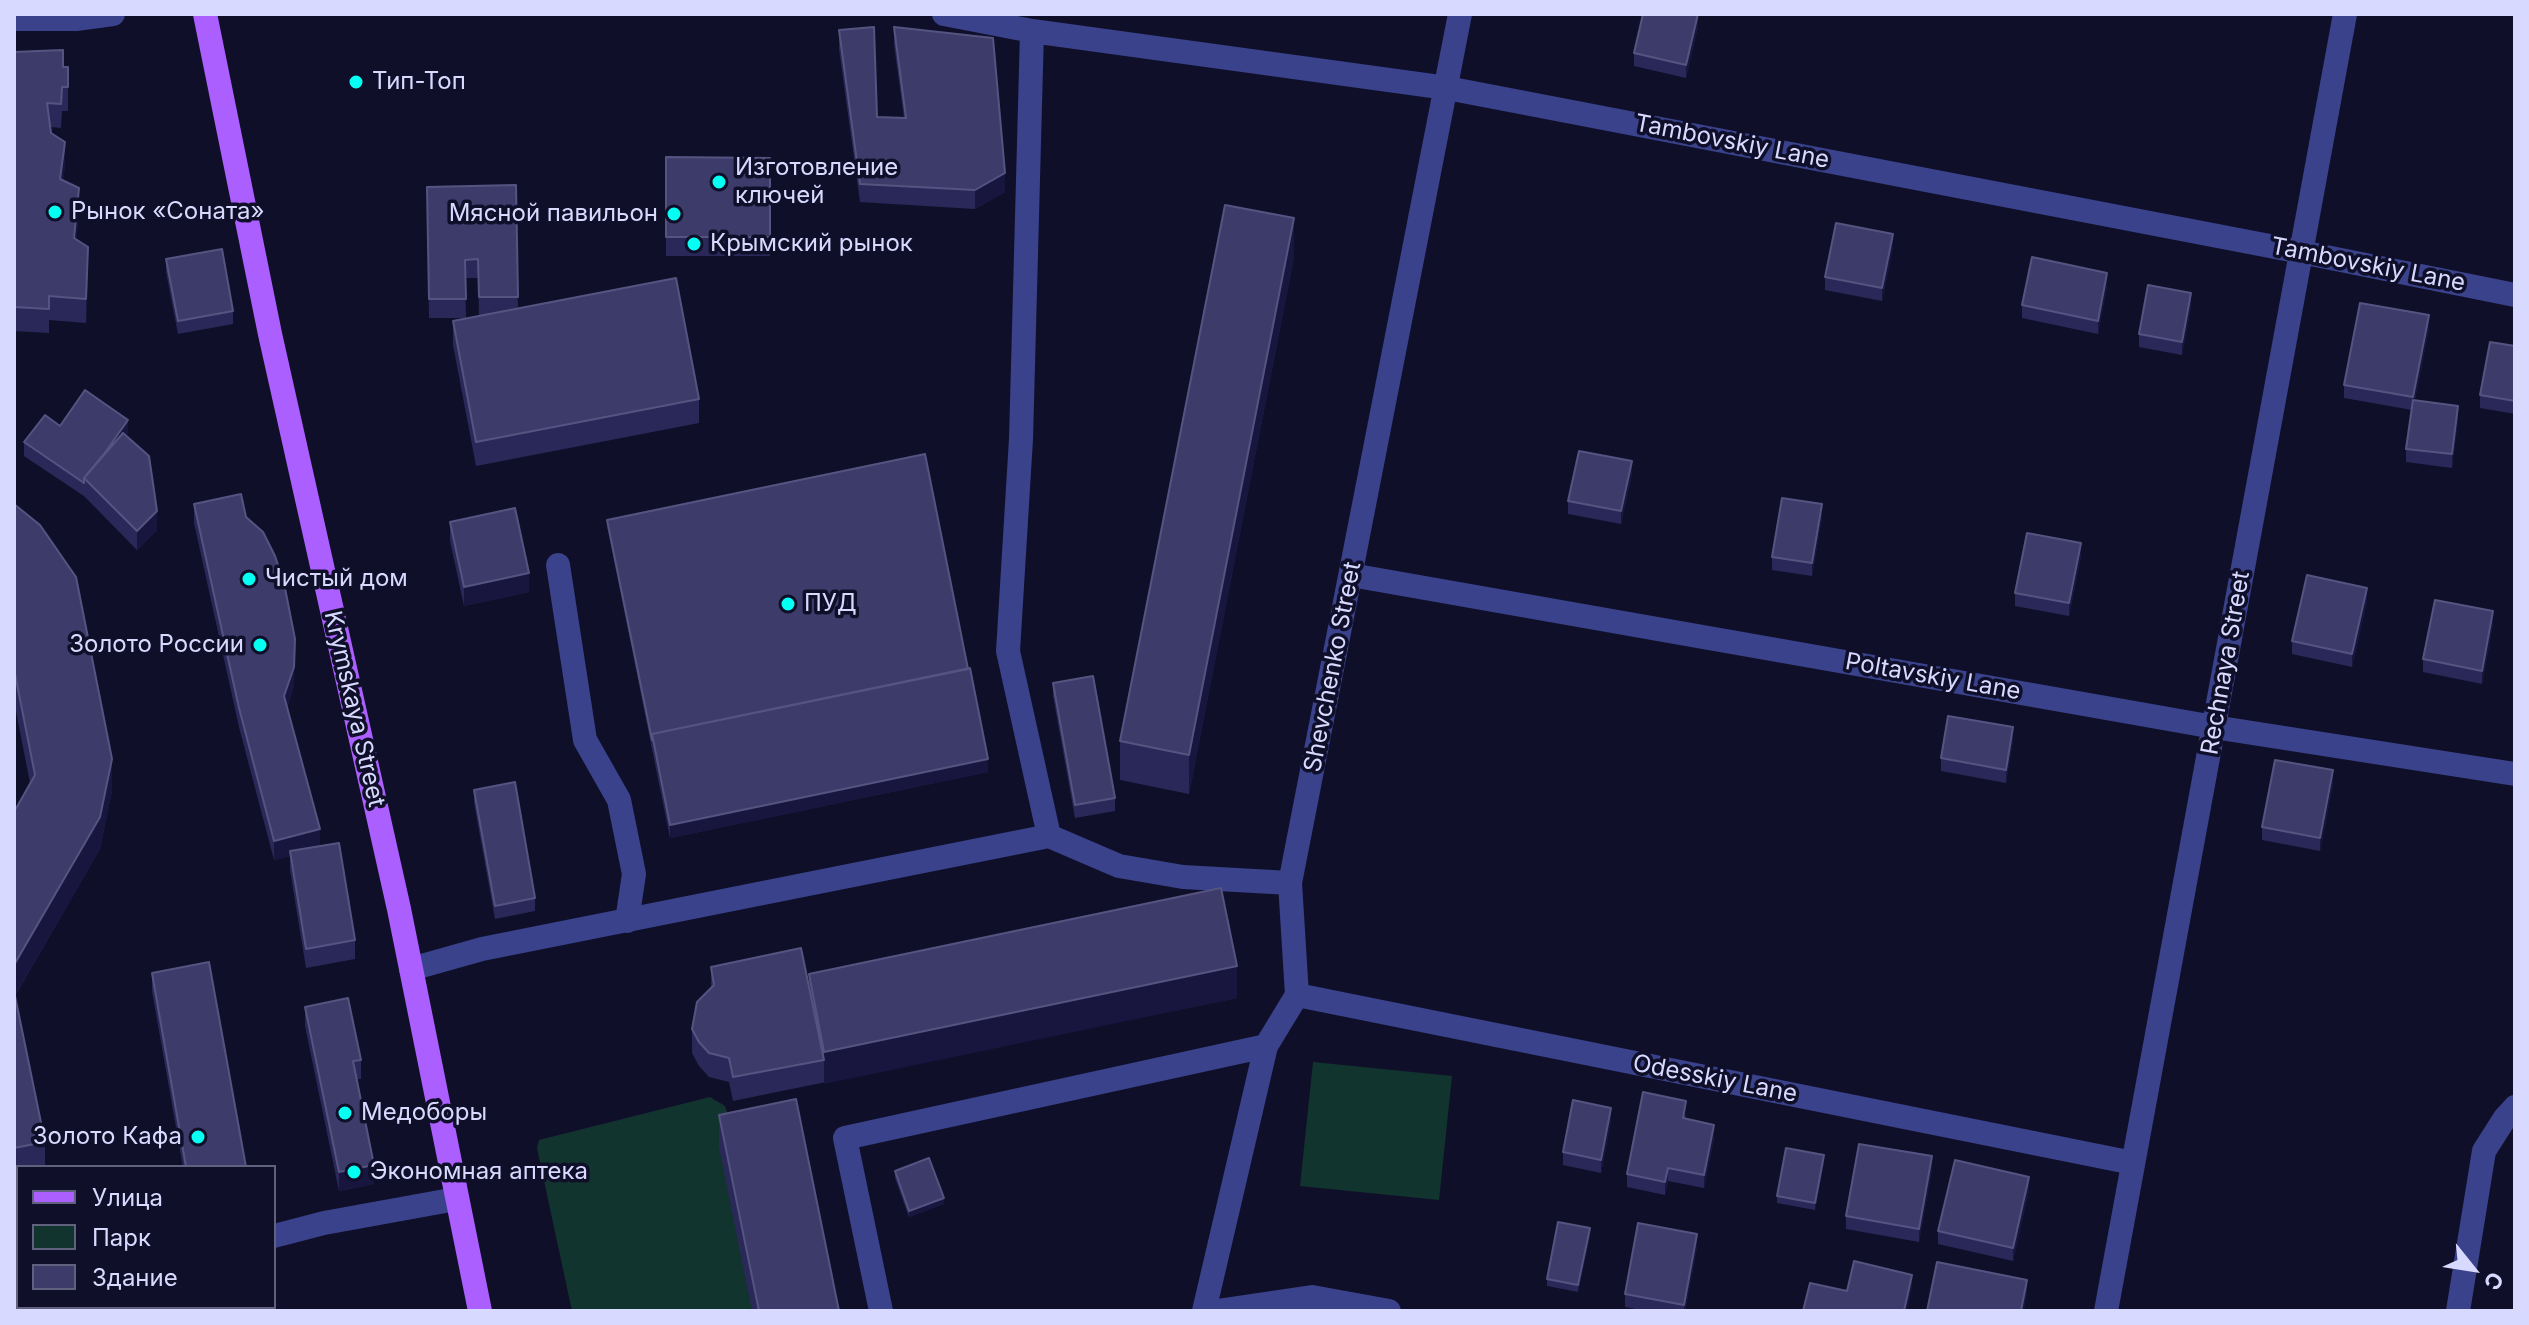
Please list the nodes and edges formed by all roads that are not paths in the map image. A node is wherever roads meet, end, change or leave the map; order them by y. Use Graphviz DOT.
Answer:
graph roads {
  1 [pos="113,14"];
  2 [pos="205,14"];
  3 [pos="944,14"];
  4 [pos="1460,14"];
  5 [pos="2345,14"];
  6 [pos="14,19"];
  7 [pos="1032,31"];
  8 [pos="1447,88"];
  9 [pos="2301,252"];
  10 [pos="2515,295"];
  11 [pos="558,565"];
  12 [pos="1351,575"];
  13 [pos="2214,727"];
  14 [pos="2515,774"];
  15 [pos="1049,836"];
  16 [pos="1290,883"];
  17 [pos="627,921"];
  18 [pos="411,969"];
  19 [pos="1297,995"];
  20 [pos="1266,1046"];
  21 [pos="2515,1107"];
  22 [pos="2133,1163"];
  23 [pos="456,1199"];
  24 [pos="276,1235"];
  25 [pos="480,1311"];
  26 [pos="881,1311"];
  27 [pos="1204,1311"];
  28 [pos="1217,1311"];
  29 [pos="1389,1311"];
  30 [pos="2106,1311"];
  31 [pos="2458,1311"];
  1 -- 6 [label="street"];
  2 -- 18 [label="main road, Krymskaya Street"];
  3 -- 7 [label="street, Tambovskiy Lane"];
  4 -- 8 [label="street, Shevchenko Street"];
  5 -- 9 [label="street, Rechnaya Street"];
  7 -- 8 [label="street, Tambovskiy Lane"];
  7 -- 15 [label="street"];
  8 -- 9 [label="street, Tambovskiy Lane"];
  8 -- 12 [label="street, Shevchenko Street"];
  9 -- 10 [label="street, Tambovskiy Lane"];
  9 -- 13 [label="street, Rechnaya Street"];
  11 -- 17 [label="street"];
  12 -- 13 [label="street, Poltavskiy Lane"];
  12 -- 16 [label="street, Shevchenko Street"];
  13 -- 14 [label="street, Poltavskiy Lane"];
  13 -- 22 [label="street, Rechnaya Street"];
  15 -- 16 [label="street"];
  15 -- 17 [label="street"];
  16 -- 19 [label="street, Shevchenko Street"];
  17 -- 18 [label="street"];
  18 -- 23 [label="main road, Krymskaya Street"];
  19 -- 20 [label="street"];
  19 -- 22 [label="street, Odesskiy Lane"];
  20 -- 26 [label="street"];
  20 -- 27 [label="street"];
  21 -- 31 [label="street"];
  22 -- 30 [label="street, Rechnaya Street"];
  23 -- 24 [label="street"];
  23 -- 25 [label="main road, Krymskaya Street"];
  28 -- 29 [label="street"];
}
